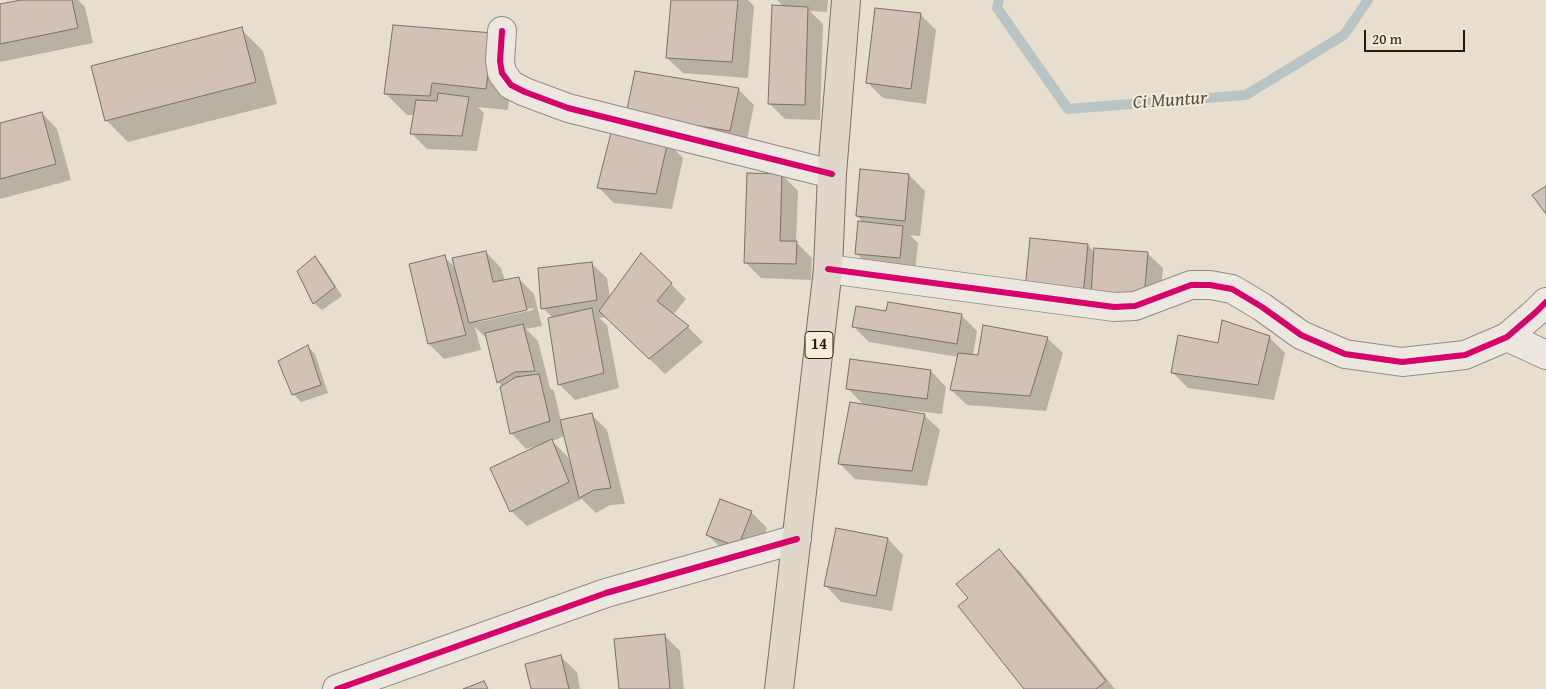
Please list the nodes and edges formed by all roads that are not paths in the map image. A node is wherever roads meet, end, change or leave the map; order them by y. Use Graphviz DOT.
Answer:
graph roads {
  1 [pos="846,0"];
  2 [pos="502,31"];
  3 [pos="832,174"];
  4 [pos="828,269"];
  5 [pos="1546,302"];
  6 [pos="1508,337"];
  7 [pos="1546,355"];
  8 [pos="797,540"];
  9 [pos="337,689"];
  10 [pos="779,689"];
  1 -- 3 [label="highway, 14"];
  2 -- 3 [label="street"];
  3 -- 4 [label="highway, 14"];
  4 -- 6 [label="street"];
  4 -- 8 [label="highway, 14"];
  5 -- 6 [label="street"];
  6 -- 7 [label="street"];
  8 -- 9 [label="street"];
  8 -- 10 [label="highway, 14"];
}
